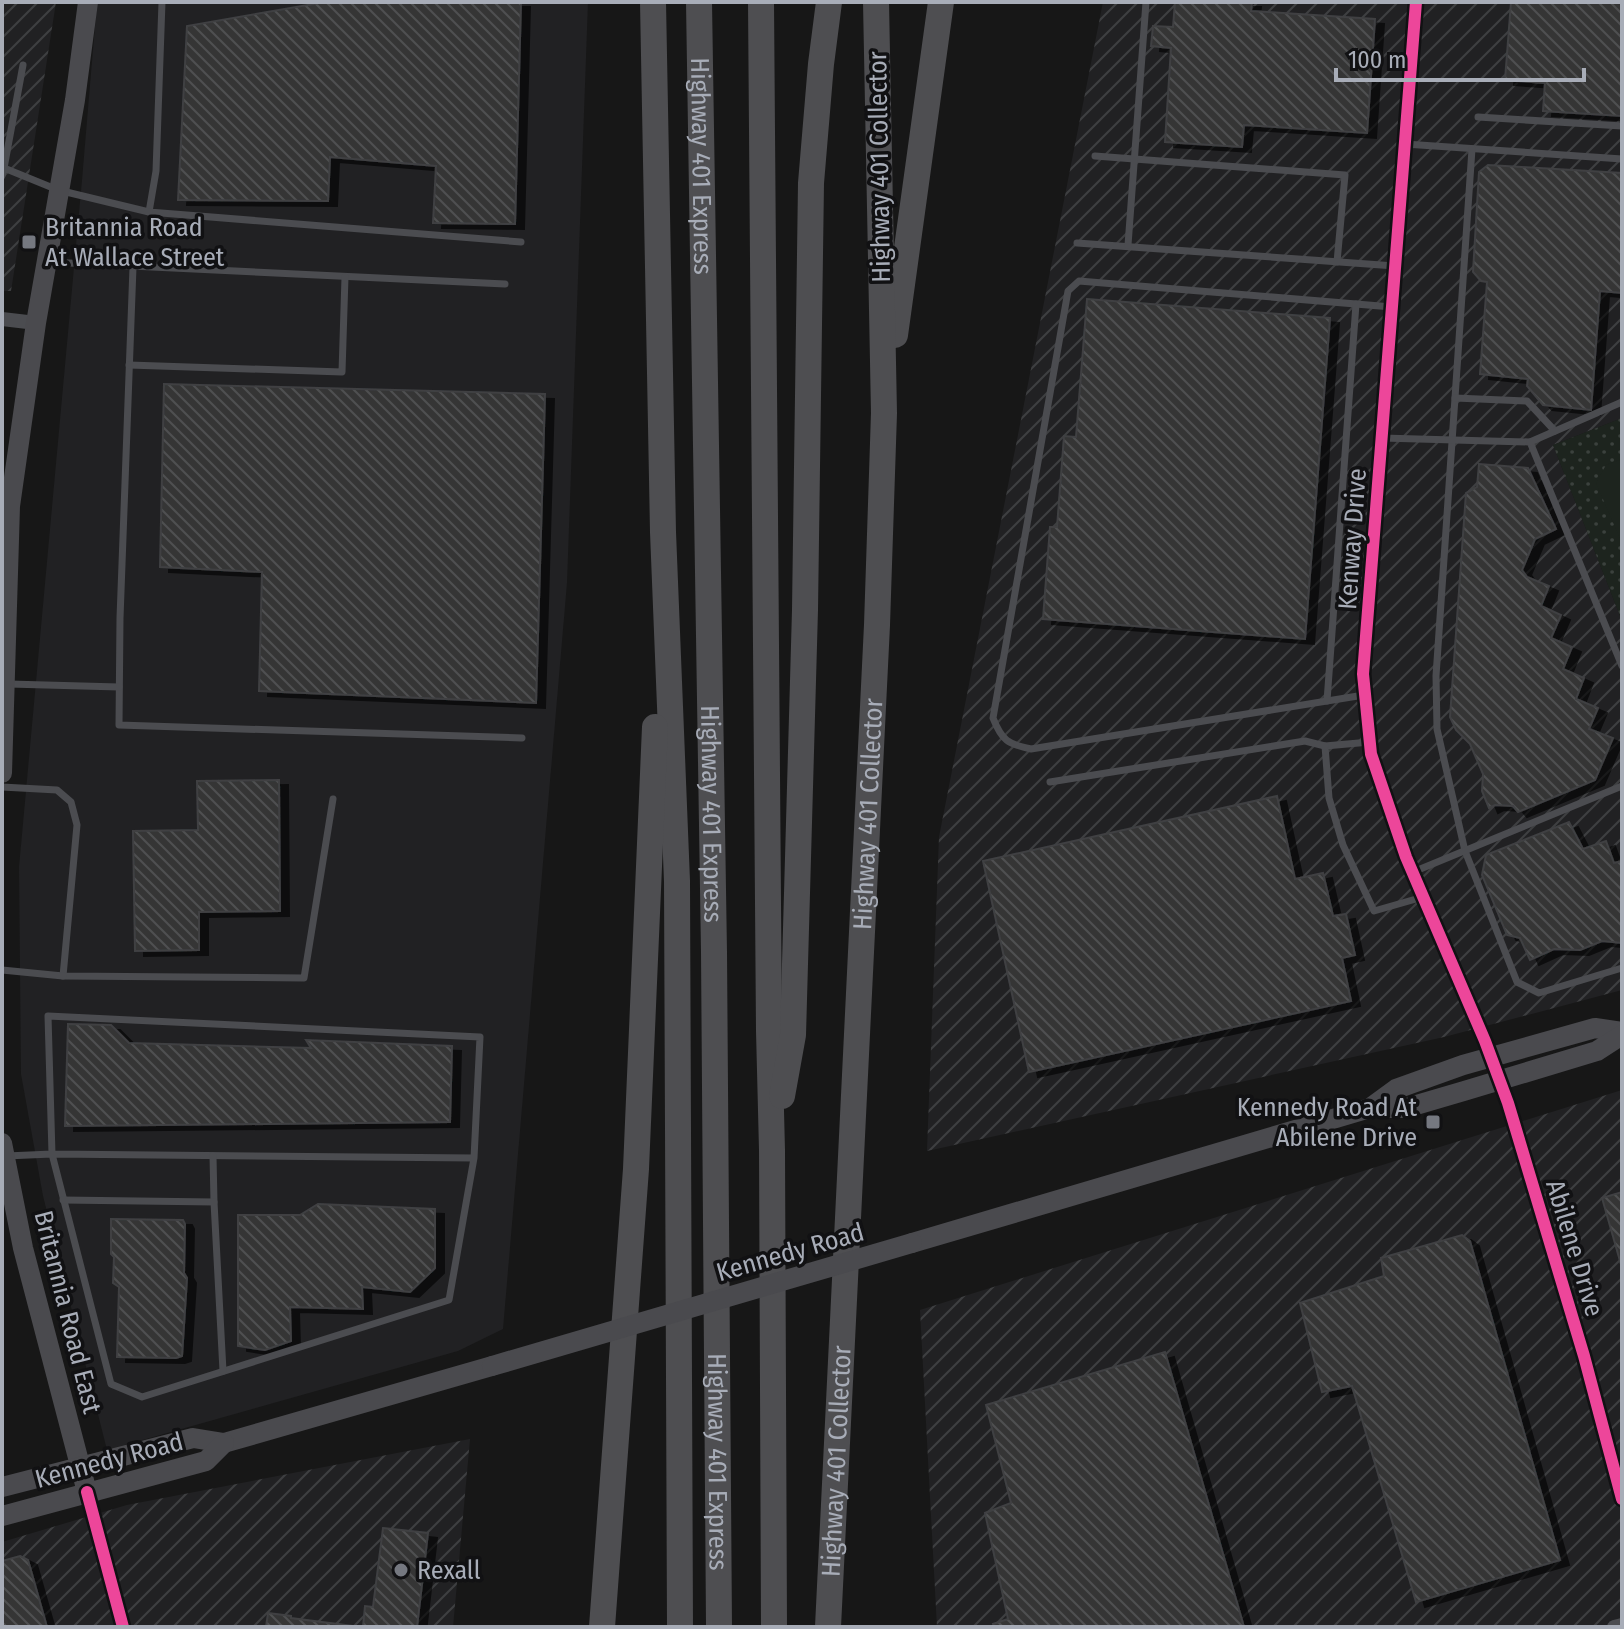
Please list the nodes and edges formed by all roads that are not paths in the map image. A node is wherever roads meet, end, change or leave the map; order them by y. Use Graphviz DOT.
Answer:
graph roads {
  1 [pos="88,2"];
  2 [pos="162,2"];
  3 [pos="653,2"];
  4 [pos="699,2"];
  5 [pos="761,2"];
  6 [pos="829,2"];
  7 [pos="876,2"];
  8 [pos="941,2"];
  9 [pos="1146,2"];
  10 [pos="1416,2"];
  11 [pos="23,65"];
  12 [pos="1478,117"];
  13 [pos="1622,126"];
  14 [pos="1405,144"];
  15 [pos="1472,149"];
  16 [pos="1095,156"];
  17 [pos="1622,159"];
  18 [pos="1134,160"];
  19 [pos="3,170"];
  20 [pos="58,190"];
  21 [pos="149,212"];
  22 [pos="521,242"];
  23 [pos="1077,243"];
  24 [pos="1128,245"];
  25 [pos="46,262"];
  26 [pos="1337,262"];
  27 [pos="1395,266"];
  28 [pos="133,267"];
  29 [pos="345,277"];
  30 [pos="505,284"];
  31 [pos="1356,304"];
  32 [pos="1392,307"];
  33 [pos="2,319"];
  34 [pos="36,323"];
  35 [pos="129,365"];
  36 [pos="1455,398"];
  37 [pos="1622,402"];
  38 [pos="884,413"];
  39 [pos="1555,431"];
  40 [pos="1382,438"];
  41 [pos="1451,441"];
  42 [pos="1530,442"];
  43 [pos="663,532"];
  44 [pos="1622,666"];
  45 [pos="5,684"];
  46 [pos="119,687"];
  47 [pos="1365,695"];
  48 [pos="1327,701"];
  49 [pos="522,738"];
  50 [pos="1370,742"];
  51 [pos="1325,746"];
  52 [pos="2,773"];
  53 [pos="1050,782"];
  54 [pos="1622,786"];
  55 [pos="2,787"];
  56 [pos="333,799"];
  57 [pos="1465,851"];
  58 [pos="1412,872"];
  59 [pos="1423,897"];
  60 [pos="1622,968"];
  61 [pos="2,970"];
  62 [pos="63,976"];
  63 [pos="1622,1033"];
  64 [pos="1491,1057"];
  65 [pos="1500,1080"];
  66 [pos="1370,1108"];
  67 [pos="3,1150"];
  68 [pos="772,1150"];
  69 [pos="52,1154"];
  70 [pos="213,1156"];
  71 [pos="474,1158"];
  72 [pos="63,1200"];
  73 [pos="214,1202"];
  74 [pos="223,1371"];
  75 [pos="224,1443"];
  76 [pos="80,1467"];
  77 [pos="2,1487"];
  78 [pos="87,1492"];
  79 [pos="1622,1499"];
  80 [pos="2,1516"];
  81 [pos="1622,1625"];
  82 [pos="828,1626"];
  83 [pos="123,1627"];
  84 [pos="602,1627"];
  85 [pos="680,1627"];
  86 [pos="719,1627"];
  87 [pos="774,1627"];
  88 [pos="1614,1627"];
  1 -- 20 [label="main road"];
  2 -- 21 [label="lane"];
  3 -- 43 [label="highway"];
  4 -- 86 [label="highway, Highway 401 Express"];
  5 -- 68 [label="highway"];
  6 -- 68 [label="highway"];
  7 -- 38 [label="highway, Highway 401 Collector"];
  8 -- 38 [label="highway"];
  9 -- 18 [label="lane"];
  10 -- 14 [label="street, Kenway Drive"];
  11 -- 19 [label="lane"];
  12 -- 13 [label="lane"];
  14 -- 15 [label="lane"];
  14 -- 27 [label="street, Kenway Drive"];
  15 -- 17 [label="lane"];
  15 -- 36 [label="lane"];
  16 -- 18 [label="lane"];
  18 -- 24 [label="lane"];
  18 -- 26 [label="lane"];
  19 -- 20 [label="lane"];
  20 -- 21 [label="lane"];
  20 -- 25 [label="main road"];
  21 -- 22 [label="lane"];
  23 -- 24 [label="lane"];
  24 -- 26 [label="lane"];
  25 -- 28 [label="lane"];
  25 -- 34 [label="main road"];
  26 -- 27 [label="lane"];
  27 -- 32 [label="street, Kenway Drive"];
  28 -- 29 [label="lane"];
  28 -- 35 [label="lane"];
  29 -- 30 [label="lane"];
  29 -- 35 [label="lane"];
  31 -- 32 [label="lane"];
  31 -- 48 [label="lane"];
  31 -- 48 [label="lane"];
  32 -- 40 [label="street, Kenway Drive"];
  33 -- 34 [label="street"];
  34 -- 45 [label="main road"];
  35 -- 46 [label="lane"];
  36 -- 39 [label="lane"];
  36 -- 41 [label="lane"];
  37 -- 39 [label="lane"];
  38 -- 82 [label="highway, Highway 401 Collector"];
  39 -- 42 [label="lane"];
  40 -- 41 [label="lane"];
  40 -- 47 [label="street, Kenway Drive"];
  41 -- 42 [label="lane"];
  41 -- 57 [label="lane"];
  42 -- 44 [label="lane"];
  43 -- 84 [label="highway"];
  43 -- 85 [label="highway"];
  45 -- 46 [label="lane"];
  45 -- 52 [label="main road"];
  46 -- 49 [label="lane"];
  47 -- 48 [label="lane"];
  47 -- 50 [label="street, Kenway Drive"];
  50 -- 51 [label="lane"];
  50 -- 58 [label="street, Kenway Drive"];
  51 -- 53 [label="lane"];
  51 -- 59 [label="lane"];
  54 -- 57 [label="lane"];
  55 -- 62 [label="lane"];
  56 -- 62 [label="lane"];
  57 -- 58 [label="lane"];
  57 -- 60 [label="lane"];
  58 -- 59 [label="street, Kenway Drive"];
  59 -- 64 [label="street, Kenway Drive"];
  61 -- 62 [label="lane"];
  63 -- 64 [label="main road, Kennedy Road"];
  63 -- 65 [label="main road, Kennedy Road"];
  64 -- 65 [label="street, Abilene Drive"];
  64 -- 66 [label="main road, Kennedy Road"];
  65 -- 66 [label="main road, Kennedy Road"];
  65 -- 79 [label="street, Abilene Drive"];
  66 -- 75 [label="main road, Kennedy Road, bridge"];
  67 -- 69 [label="lane"];
  67 -- 76 [label="main road, Britannia Road East"];
  68 -- 87 [label="highway"];
  69 -- 70 [label="lane"];
  69 -- 71 [label="lane"];
  69 -- 72 [label="lane"];
  70 -- 71 [label="lane"];
  70 -- 73 [label="lane"];
  71 -- 74 [label="lane"];
  72 -- 73 [label="lane"];
  72 -- 74 [label="lane"];
  73 -- 74 [label="lane"];
  75 -- 76 [label="main road, Kennedy Road"];
  75 -- 78 [label="main road, Kennedy Road"];
  76 -- 77 [label="main road, Kennedy Road"];
  76 -- 78 [label="main road, Britannia Road East"];
  78 -- 80 [label="main road, Kennedy Road"];
  78 -- 83 [label="street"];
  81 -- 88 [label="street"];
}
